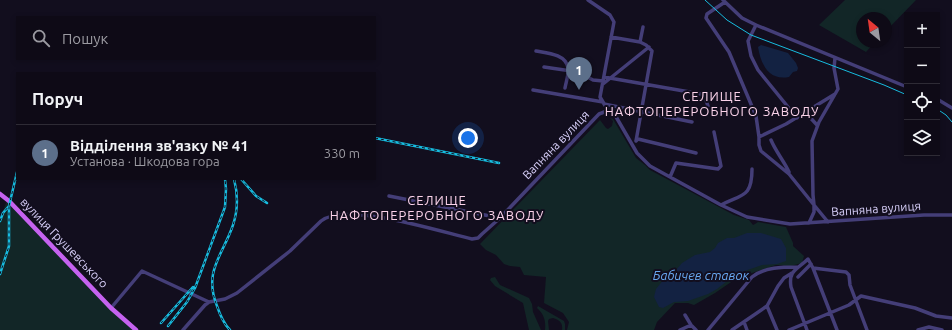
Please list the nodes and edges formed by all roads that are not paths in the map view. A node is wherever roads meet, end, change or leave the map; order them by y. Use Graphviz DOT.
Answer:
graph roads {
  1 [pos="588,0"];
  2 [pos="724,1"];
  3 [pos="756,25"];
  4 [pos="643,27"];
  5 [pos="611,37"];
  6 [pos="640,42"];
  7 [pos="649,47"];
  8 [pos="536,51"];
  9 [pos="836,58"];
  10 [pos="544,67"];
  11 [pos="569,70"];
  12 [pos="612,78"];
  13 [pos="603,81"];
  14 [pos="646,84"];
  15 [pos="904,86"];
  16 [pos="565,88"];
  17 [pos="533,90"];
  18 [pos="836,94"];
  19 [pos="940,102"];
  20 [pos="604,103"];
  21 [pos="708,106"];
  22 [pos="952,108"];
  23 [pos="641,111"];
  24 [pos="609,112"];
  25 [pos="806,113"];
  26 [pos="797,118"];
  27 [pos="692,122"];
  28 [pos="817,125"];
  29 [pos="714,132"];
  30 [pos="759,137"];
  31 [pos="771,140"];
  32 [pos="636,141"];
  33 [pos="631,143"];
  34 [pos="696,153"];
  35 [pos="752,169"];
  36 [pos="790,174"];
  37 [pos="670,177"];
  38 [pos="0,194"];
  39 [pos="389,196"];
  40 [pos="721,205"];
  41 [pos="814,205"];
  42 [pos="952,215"];
  43 [pos="500,218"];
  44 [pos="828,222"];
  45 [pos="809,223"];
  46 [pos="812,266"];
  47 [pos="798,267"];
  48 [pos="793,273"];
  49 [pos="798,277"];
  50 [pos="856,300"];
  51 [pos="209,302"];
  52 [pos="767,306"];
  53 [pos="112,308"];
  54 [pos="830,313"];
  55 [pos="685,315"];
  56 [pos="952,318"];
  57 [pos="744,322"];
  58 [pos="804,324"];
  59 [pos="691,325"];
  60 [pos="921,329"];
  61 [pos="136,330"];
  62 [pos="183,330"];
  63 [pos="680,330"];
  64 [pos="696,330"];
  65 [pos="708,330"];
  66 [pos="732,330"];
  67 [pos="747,330"];
  68 [pos="777,330"];
  69 [pos="789,330"];
  70 [pos="807,330"];
  71 [pos="837,330"];
  72 [pos="867,330"];
  73 [pos="942,330"];
  1 -- 5 [label="street"];
  2 -- 3 [label="street"];
  2 -- 30 [label="street"];
  3 -- 9 [label="street"];
  3 -- 26 [label="street"];
  4 -- 6 [label="street"];
  5 -- 6 [label="street"];
  5 -- 13 [label="street"];
  6 -- 7 [label="street"];
  7 -- 12 [label="street"];
  7 -- 14 [label="street"];
  8 -- 11 [label="street"];
  9 -- 15 [label="street"];
  9 -- 18 [label="street"];
  10 -- 11 [label="street"];
  11 -- 13 [label="street"];
  11 -- 16 [label="street"];
  12 -- 13 [label="street"];
  12 -- 13 [label="street"];
  12 -- 14 [label="street"];
  13 -- 20 [label="street"];
  14 -- 21 [label="street"];
  14 -- 23 [label="street"];
  17 -- 20 [label="street"];
  18 -- 25 [label="street"];
  18 -- 28 [label="street"];
  19 -- 22 [label="street"];
  20 -- 23 [label="street"];
  20 -- 24 [label="street"];
  23 -- 27 [label="street"];
  23 -- 32 [label="street"];
  24 -- 33 [label="street, Вапняна вулиця"];
  24 -- 43 [label="street, Вапняна вулиця"];
  25 -- 26 [label="street"];
  25 -- 28 [label="street"];
  26 -- 30 [label="street"];
  28 -- 41 [label="street"];
  29 -- 37 [label="street"];
  30 -- 36 [label="street"];
  31 -- 36 [label="street"];
  32 -- 33 [label="street"];
  32 -- 34 [label="street"];
  33 -- 37 [label="street, Вапняна вулиця"];
  35 -- 40 [label="street"];
  36 -- 41 [label="street"];
  37 -- 40 [label="street, Вапняна вулиця"];
  38 -- 53 [label="main road, вулиця Грушевського"];
  39 -- 43 [label="street"];
  40 -- 45 [label="street, Вапняна вулиця"];
  41 -- 44 [label="street"];
  41 -- 45 [label="street"];
  42 -- 44 [label="street, Вапняна вулиця"];
  43 -- 51 [label="street, Вапняна вулиця"];
  44 -- 45 [label="street, Вапняна вулиця"];
  46 -- 47 [label="street"];
  46 -- 49 [label="street"];
  46 -- 50 [label="street"];
  46 -- 54 [label="street"];
  47 -- 48 [label="street"];
  47 -- 65 [label="street"];
  48 -- 52 [label="street"];
  48 -- 58 [label="street"];
  50 -- 54 [label="street"];
  50 -- 56 [label="street"];
  50 -- 72 [label="street"];
  51 -- 53 [label="street"];
  51 -- 62 [label="street"];
  52 -- 57 [label="street"];
  52 -- 68 [label="street"];
  53 -- 61 [label="main road, вулиця Грушевського"];
  54 -- 58 [label="street"];
  54 -- 71 [label="street"];
  55 -- 59 [label="street"];
  57 -- 66 [label="street"];
  57 -- 67 [label="street"];
  58 -- 69 [label="street"];
  58 -- 70 [label="street"];
  59 -- 63 [label="street"];
  59 -- 64 [label="street"];
  60 -- 73 [label="street"];
}
